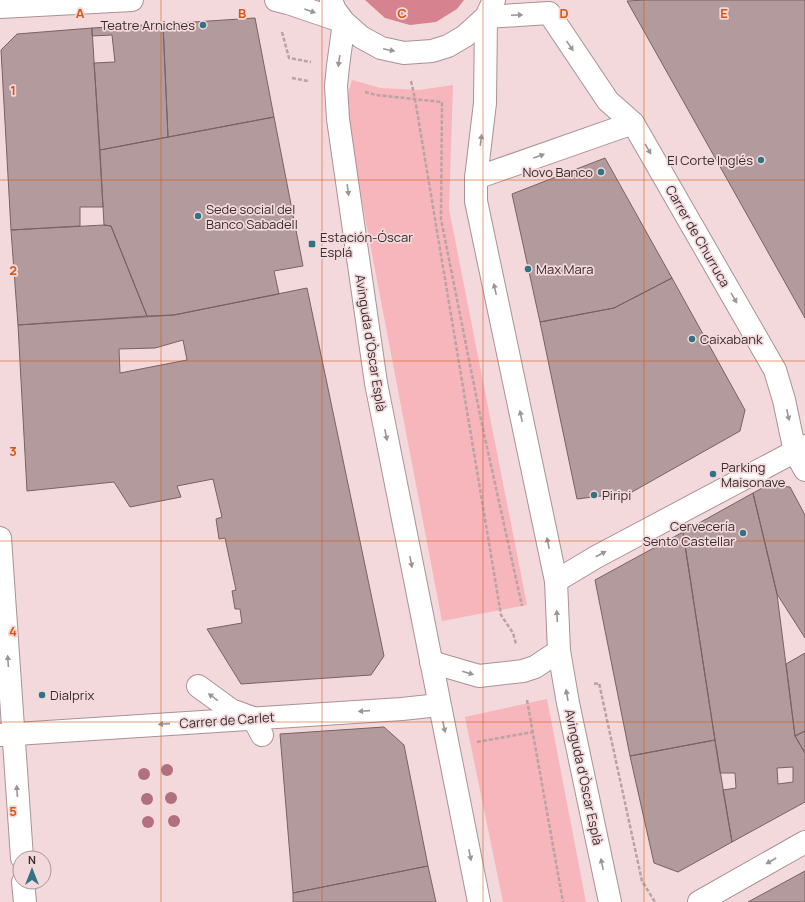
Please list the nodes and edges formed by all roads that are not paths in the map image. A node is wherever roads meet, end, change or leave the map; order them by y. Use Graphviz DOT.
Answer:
graph roads {
  1 [pos="132,0"];
  2 [pos="331,0"];
  3 [pos="282,2"];
  4 [pos="0,7"];
  5 [pos="555,7"];
  6 [pos="490,8"];
  7 [pos="344,22"];
  8 [pos="632,123"];
  9 [pos="476,178"];
  10 [pos="802,456"];
  11 [pos="0,538"];
  12 [pos="556,581"];
  13 [pos="559,651"];
  14 [pos="431,662"];
  15 [pos="198,686"];
  16 [pos="439,705"];
  17 [pos="257,727"];
  18 [pos="7,735"];
  19 [pos="805,842"];
  20 [pos="21,850"];
  21 [pos="24,890"];
  22 [pos="25,902"];
  23 [pos="479,902"];
  24 [pos="610,902"];
  25 [pos="699,902"];
  1 -- 4 [label="main road"];
  2 -- 7 [label="main road"];
  3 -- 7 [label="main road, one-way"];
  6 -- 5 [label="main road, Carrer de Churruca, one-way"];
  5 -- 8 [label="main road, Carrer de Churruca, one-way"];
  7 -- 6 [label="main road, one-way"];
  9 -- 6 [label="main road, Avinguda d'Òscar Esplà, one-way"];
  7 -- 14 [label="main road, Avinguda d'Òscar Esplà, one-way"];
  9 -- 8 [label="main road, one-way"];
  8 -- 10 [label="main road, Carrer de Churruca, one-way"];
  12 -- 9 [label="main road, Avinguda d'Òscar Esplà, one-way"];
  12 -- 10 [label="main road, one-way"];
  18 -- 11 [label="main road, one-way"];
  13 -- 12 [label="main road, Avinguda d'Òscar Esplà, one-way"];
  14 -- 13 [label="main road, one-way"];
  24 -- 13 [label="main road, Avinguda d'Òscar Esplà, one-way"];
  14 -- 16 [label="main road, Avinguda d'Òscar Esplà"];
  17 -- 15 [label="main road, one-way"];
  16 -- 17 [label="main road, Carrer de Carlet, one-way"];
  16 -- 23 [label="main road, Avinguda d'Òscar Esplà, one-way"];
  17 -- 18 [label="main road, Carrer de Carlet, one-way"];
  20 -- 18 [label="main road, one-way"];
  19 -- 25 [label="main road, one-way"];
  21 -- 22 [label="main road"];
}
